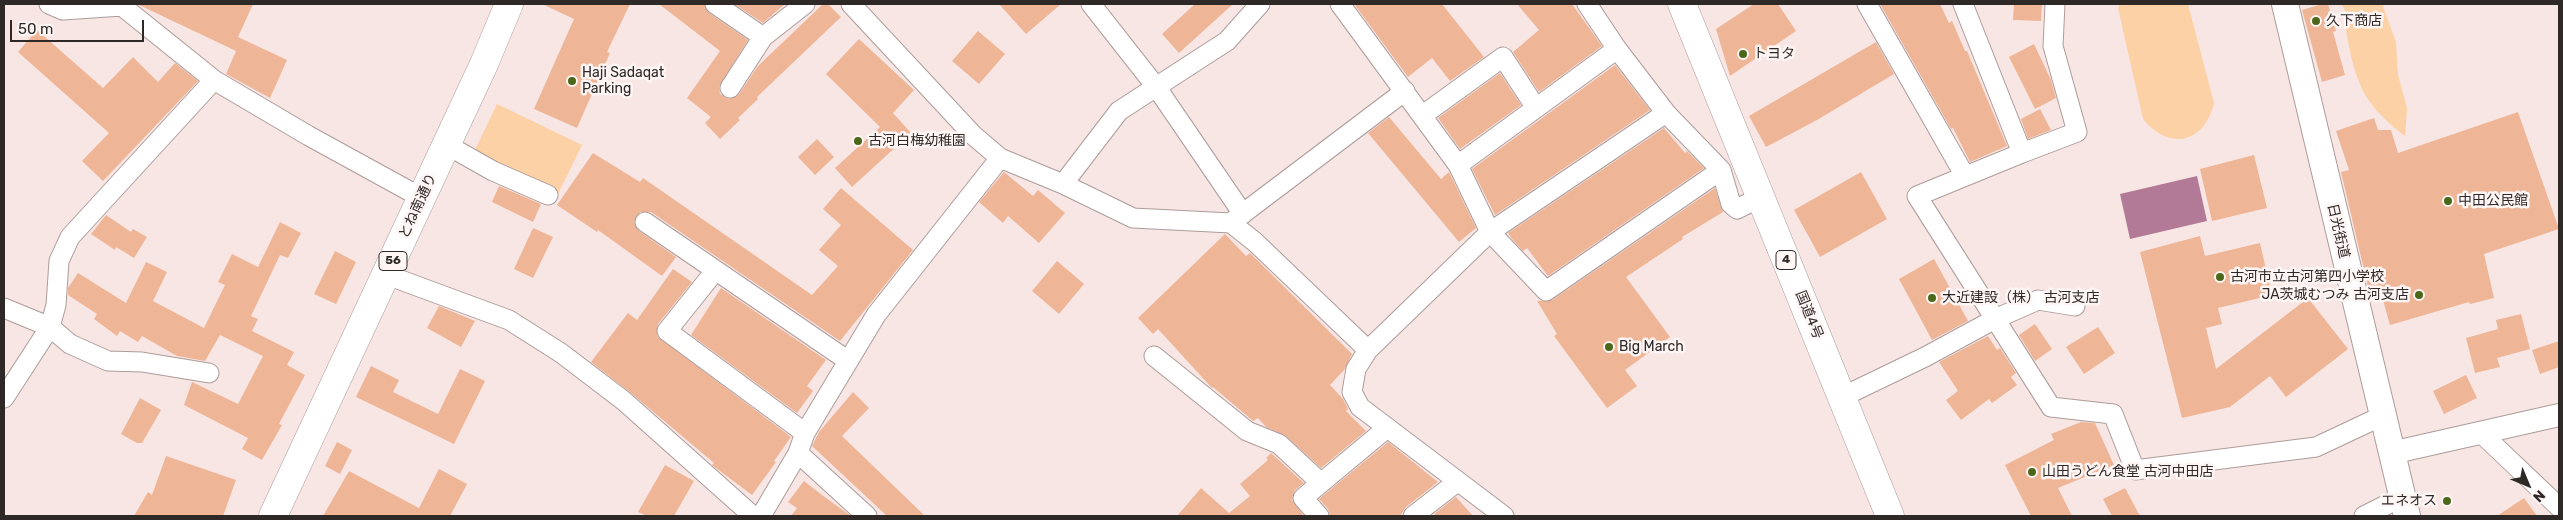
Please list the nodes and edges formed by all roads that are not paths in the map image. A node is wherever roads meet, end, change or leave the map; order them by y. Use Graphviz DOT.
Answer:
graph roads {
  1 [pos="49,4"];
  2 [pos="509,4"];
  3 [pos="715,4"];
  4 [pos="805,4"];
  5 [pos="852,4"];
  6 [pos="1091,4"];
  7 [pos="1260,4"];
  8 [pos="1340,4"];
  9 [pos="1588,4"];
  10 [pos="1682,4"];
  11 [pos="1867,4"];
  12 [pos="1963,4"];
  13 [pos="2055,4"];
  14 [pos="2285,4"];
  15 [pos="122,5"];
  16 [pos="763,37"];
  17 [pos="1617,48"];
  18 [pos="214,80"];
  19 [pos="730,88"];
  20 [pos="1157,88"];
  21 [pos="1405,90"];
  22 [pos="1536,108"];
  23 [pos="1666,113"];
  24 [pos="1422,115"];
  25 [pos="447,145"];
  26 [pos="2022,153"];
  27 [pos="1000,158"];
  28 [pos="1458,165"];
  29 [pos="1722,170"];
  30 [pos="1966,176"];
  31 [pos="1063,184"];
  32 [pos="548,195"];
  33 [pos="1761,197"];
  34 [pos="422,198"];
  35 [pos="1237,218"];
  36 [pos="645,222"];
  37 [pos="1490,232"];
  38 [pos="715,270"];
  39 [pos="387,275"];
  40 [pos="2075,306"];
  41 [pos="4,308"];
  42 [pos="1995,319"];
  43 [pos="50,327"];
  44 [pos="1368,350"];
  45 [pos="1154,356"];
  46 [pos="847,360"];
  47 [pos="209,373"];
  48 [pos="1842,397"];
  49 [pos="4,398"];
  50 [pos="2559,415"];
  51 [pos="2382,416"];
  52 [pos="1387,428"];
  53 [pos="2481,432"];
  54 [pos="805,433"];
  55 [pos="798,453"];
  56 [pos="2391,453"];
  57 [pos="1458,482"];
  58 [pos="1321,483"];
  59 [pos="2404,507"];
  60 [pos="2559,507"];
  61 [pos="273,516"];
  62 [pos="753,516"];
  63 [pos="761,516"];
  64 [pos="867,516"];
  65 [pos="1319,516"];
  66 [pos="1413,516"];
  67 [pos="1504,516"];
  68 [pos="1890,516"];
  69 [pos="2364,516"];
  1 -- 15 [label="street"];
  2 -- 25 [label="main road, とね南通り / 56"];
  3 -- 16 [label="street"];
  4 -- 16 [label="street"];
  5 -- 27 [label="street"];
  6 -- 20 [label="street"];
  7 -- 20 [label="street"];
  8 -- 21 [label="street"];
  9 -- 17 [label="street"];
  10 -- 33 [label="main road, 国道4号 / 4"];
  11 -- 30 [label="street"];
  12 -- 26 [label="street"];
  13 -- 26 [label="street"];
  14 -- 51 [label="main road, 日光街道"];
  15 -- 18 [label="street"];
  16 -- 19 [label="street"];
  17 -- 22 [label="street"];
  17 -- 23 [label="street"];
  18 -- 34 [label="street"];
  18 -- 43 [label="street"];
  20 -- 31 [label="street"];
  20 -- 35 [label="street"];
  21 -- 24 [label="street"];
  21 -- 35 [label="street"];
  22 -- 24 [label="street"];
  22 -- 28 [label="street"];
  23 -- 29 [label="street"];
  23 -- 37 [label="street"];
  24 -- 28 [label="street"];
  25 -- 32 [label="street"];
  25 -- 34 [label="main road, とね南通り / 56"];
  26 -- 30 [label="street"];
  27 -- 31 [label="street"];
  27 -- 46 [label="street"];
  28 -- 37 [label="street"];
  29 -- 33 [label="street"];
  29 -- 37 [label="street"];
  30 -- 42 [label="street"];
  31 -- 35 [label="street"];
  33 -- 48 [label="main road, 国道4号 / 4"];
  34 -- 39 [label="main road, とね南通り / 56"];
  35 -- 44 [label="street"];
  36 -- 38 [label="street"];
  37 -- 44 [label="street"];
  38 -- 46 [label="street"];
  38 -- 54 [label="street"];
  39 -- 61 [label="main road, とね南通り / 56"];
  39 -- 62 [label="street"];
  40 -- 42 [label="street"];
  41 -- 43 [label="street"];
  42 -- 48 [label="street"];
  42 -- 51 [label="street"];
  43 -- 47 [label="street"];
  43 -- 49 [label="street"];
  44 -- 52 [label="street"];
  45 -- 58 [label="street"];
  46 -- 54 [label="street"];
  48 -- 68 [label="main road, 国道4号 / 4"];
  50 -- 53 [label="street"];
  51 -- 56 [label="main road, 日光街道"];
  52 -- 57 [label="street"];
  52 -- 58 [label="street"];
  53 -- 56 [label="street"];
  53 -- 60 [label="street"];
  54 -- 55 [label="street"];
  55 -- 63 [label="street"];
  55 -- 64 [label="street"];
  56 -- 59 [label="main road, 日光街道"];
  57 -- 66 [label="street"];
  57 -- 67 [label="street"];
  58 -- 65 [label="street"];
  59 -- 69 [label="street"];
}
